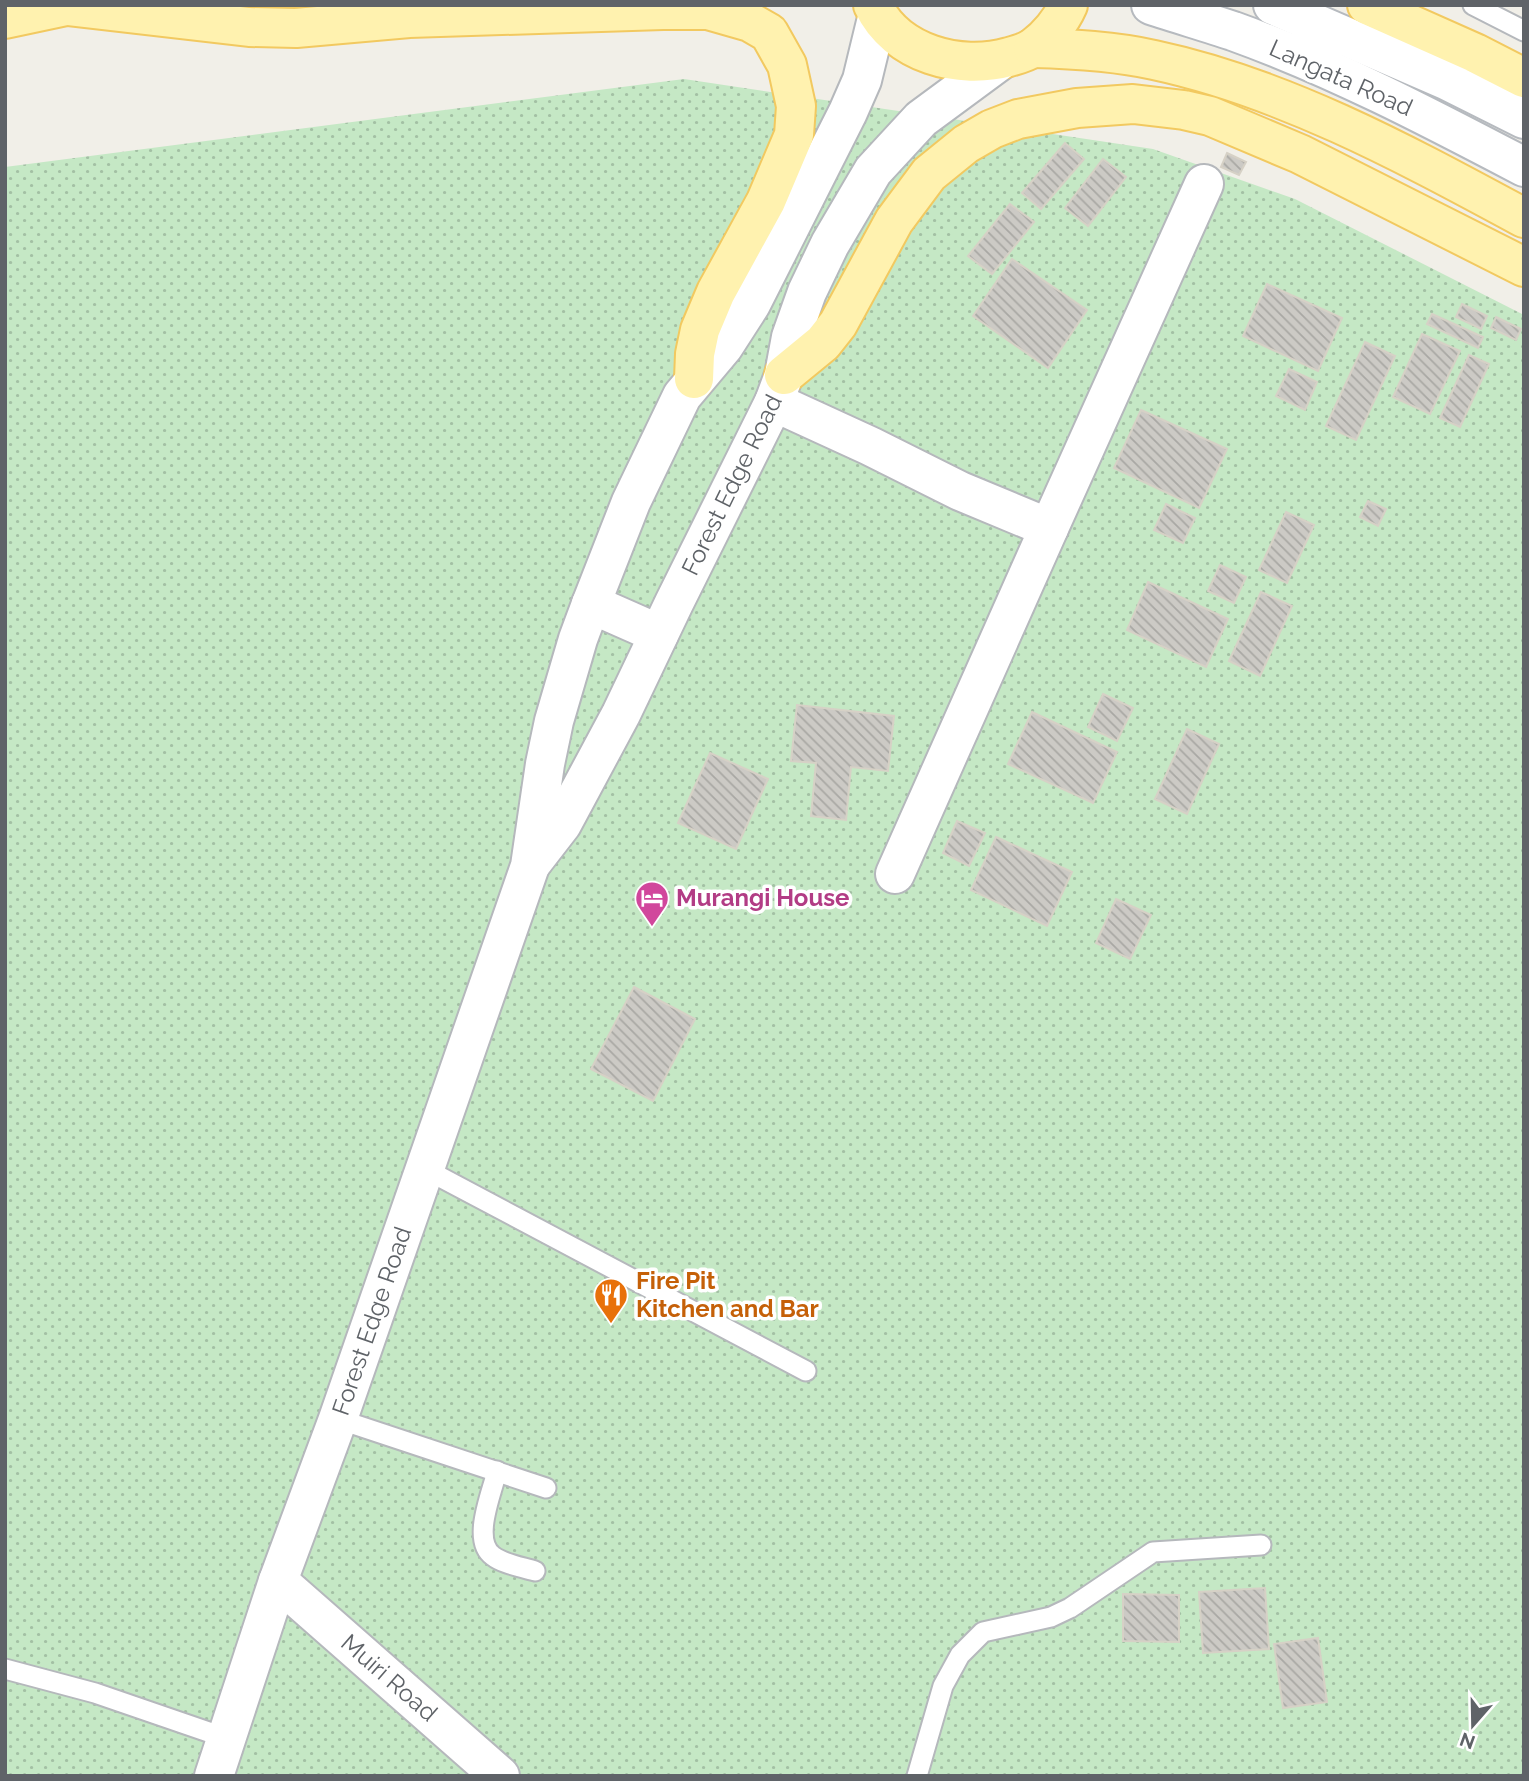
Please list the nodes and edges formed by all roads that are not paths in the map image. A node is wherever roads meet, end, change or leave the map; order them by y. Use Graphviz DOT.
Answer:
graph roads {
  1 [pos="1151,5"];
  2 [pos="1273,5"];
  3 [pos="1367,5"];
  4 [pos="1474,5"];
  5 [pos="69,6"];
  6 [pos="875,10"];
  7 [pos="1065,11"];
  8 [pos="5,19"];
  9 [pos="1524,31"];
  10 [pos="1017,54"];
  11 [pos="1524,78"];
  12 [pos="1524,119"];
  13 [pos="1524,167"];
  14 [pos="1204,184"];
  15 [pos="1524,218"];
  16 [pos="1524,267"];
  17 [pos="694,379"];
  18 [pos="779,388"];
  19 [pos="1049,528"];
  20 [pos="591,604"];
  21 [pos="659,635"];
  22 [pos="530,866"];
  23 [pos="895,874"];
  24 [pos="425,1169"];
  25 [pos="806,1371"];
  26 [pos="338,1419"];
  27 [pos="497,1471"];
  28 [pos="546,1488"];
  29 [pos="1261,1545"];
  30 [pos="535,1572"];
  31 [pos="278,1581"];
  32 [pos="5,1669"];
  33 [pos="226,1738"];
  34 [pos="214,1776"];
  35 [pos="500,1776"];
  36 [pos="916,1776"];
  1 -- 13 [label="street, Langata Road"];
  2 -- 12 [label="street, Langata Road"];
  3 -- 11 [label="main road"];
  4 -- 9 [label="lane"];
  5 -- 8 [label="main road"];
  5 -- 17 [label="main road"];
  6 -- 10 [label="main road"];
  6 -- 17 [label="street, Forest Edge Road"];
  7 -- 10 [label="main road"];
  10 -- 15 [label="main road"];
  10 -- 18 [label="street, Forest Edge Road"];
  14 -- 19 [label="street"];
  16 -- 18 [label="main road"];
  17 -- 20 [label="street, Forest Edge Road"];
  18 -- 19 [label="street"];
  18 -- 21 [label="street, Forest Edge Road"];
  19 -- 23 [label="street"];
  20 -- 21 [label="street"];
  20 -- 22 [label="street, Forest Edge Road"];
  21 -- 22 [label="street, Forest Edge Road"];
  22 -- 24 [label="street, Forest Edge Road"];
  24 -- 25 [label="lane"];
  24 -- 26 [label="street, Forest Edge Road"];
  26 -- 27 [label="lane"];
  26 -- 31 [label="street, Forest Edge Road"];
  27 -- 28 [label="lane"];
  27 -- 30 [label="lane"];
  29 -- 36 [label="lane"];
  31 -- 33 [label="street, Forest Edge Road"];
  31 -- 35 [label="street, Muiri Road"];
  32 -- 33 [label="lane"];
  33 -- 34 [label="street, Forest Edge Road"];
}
